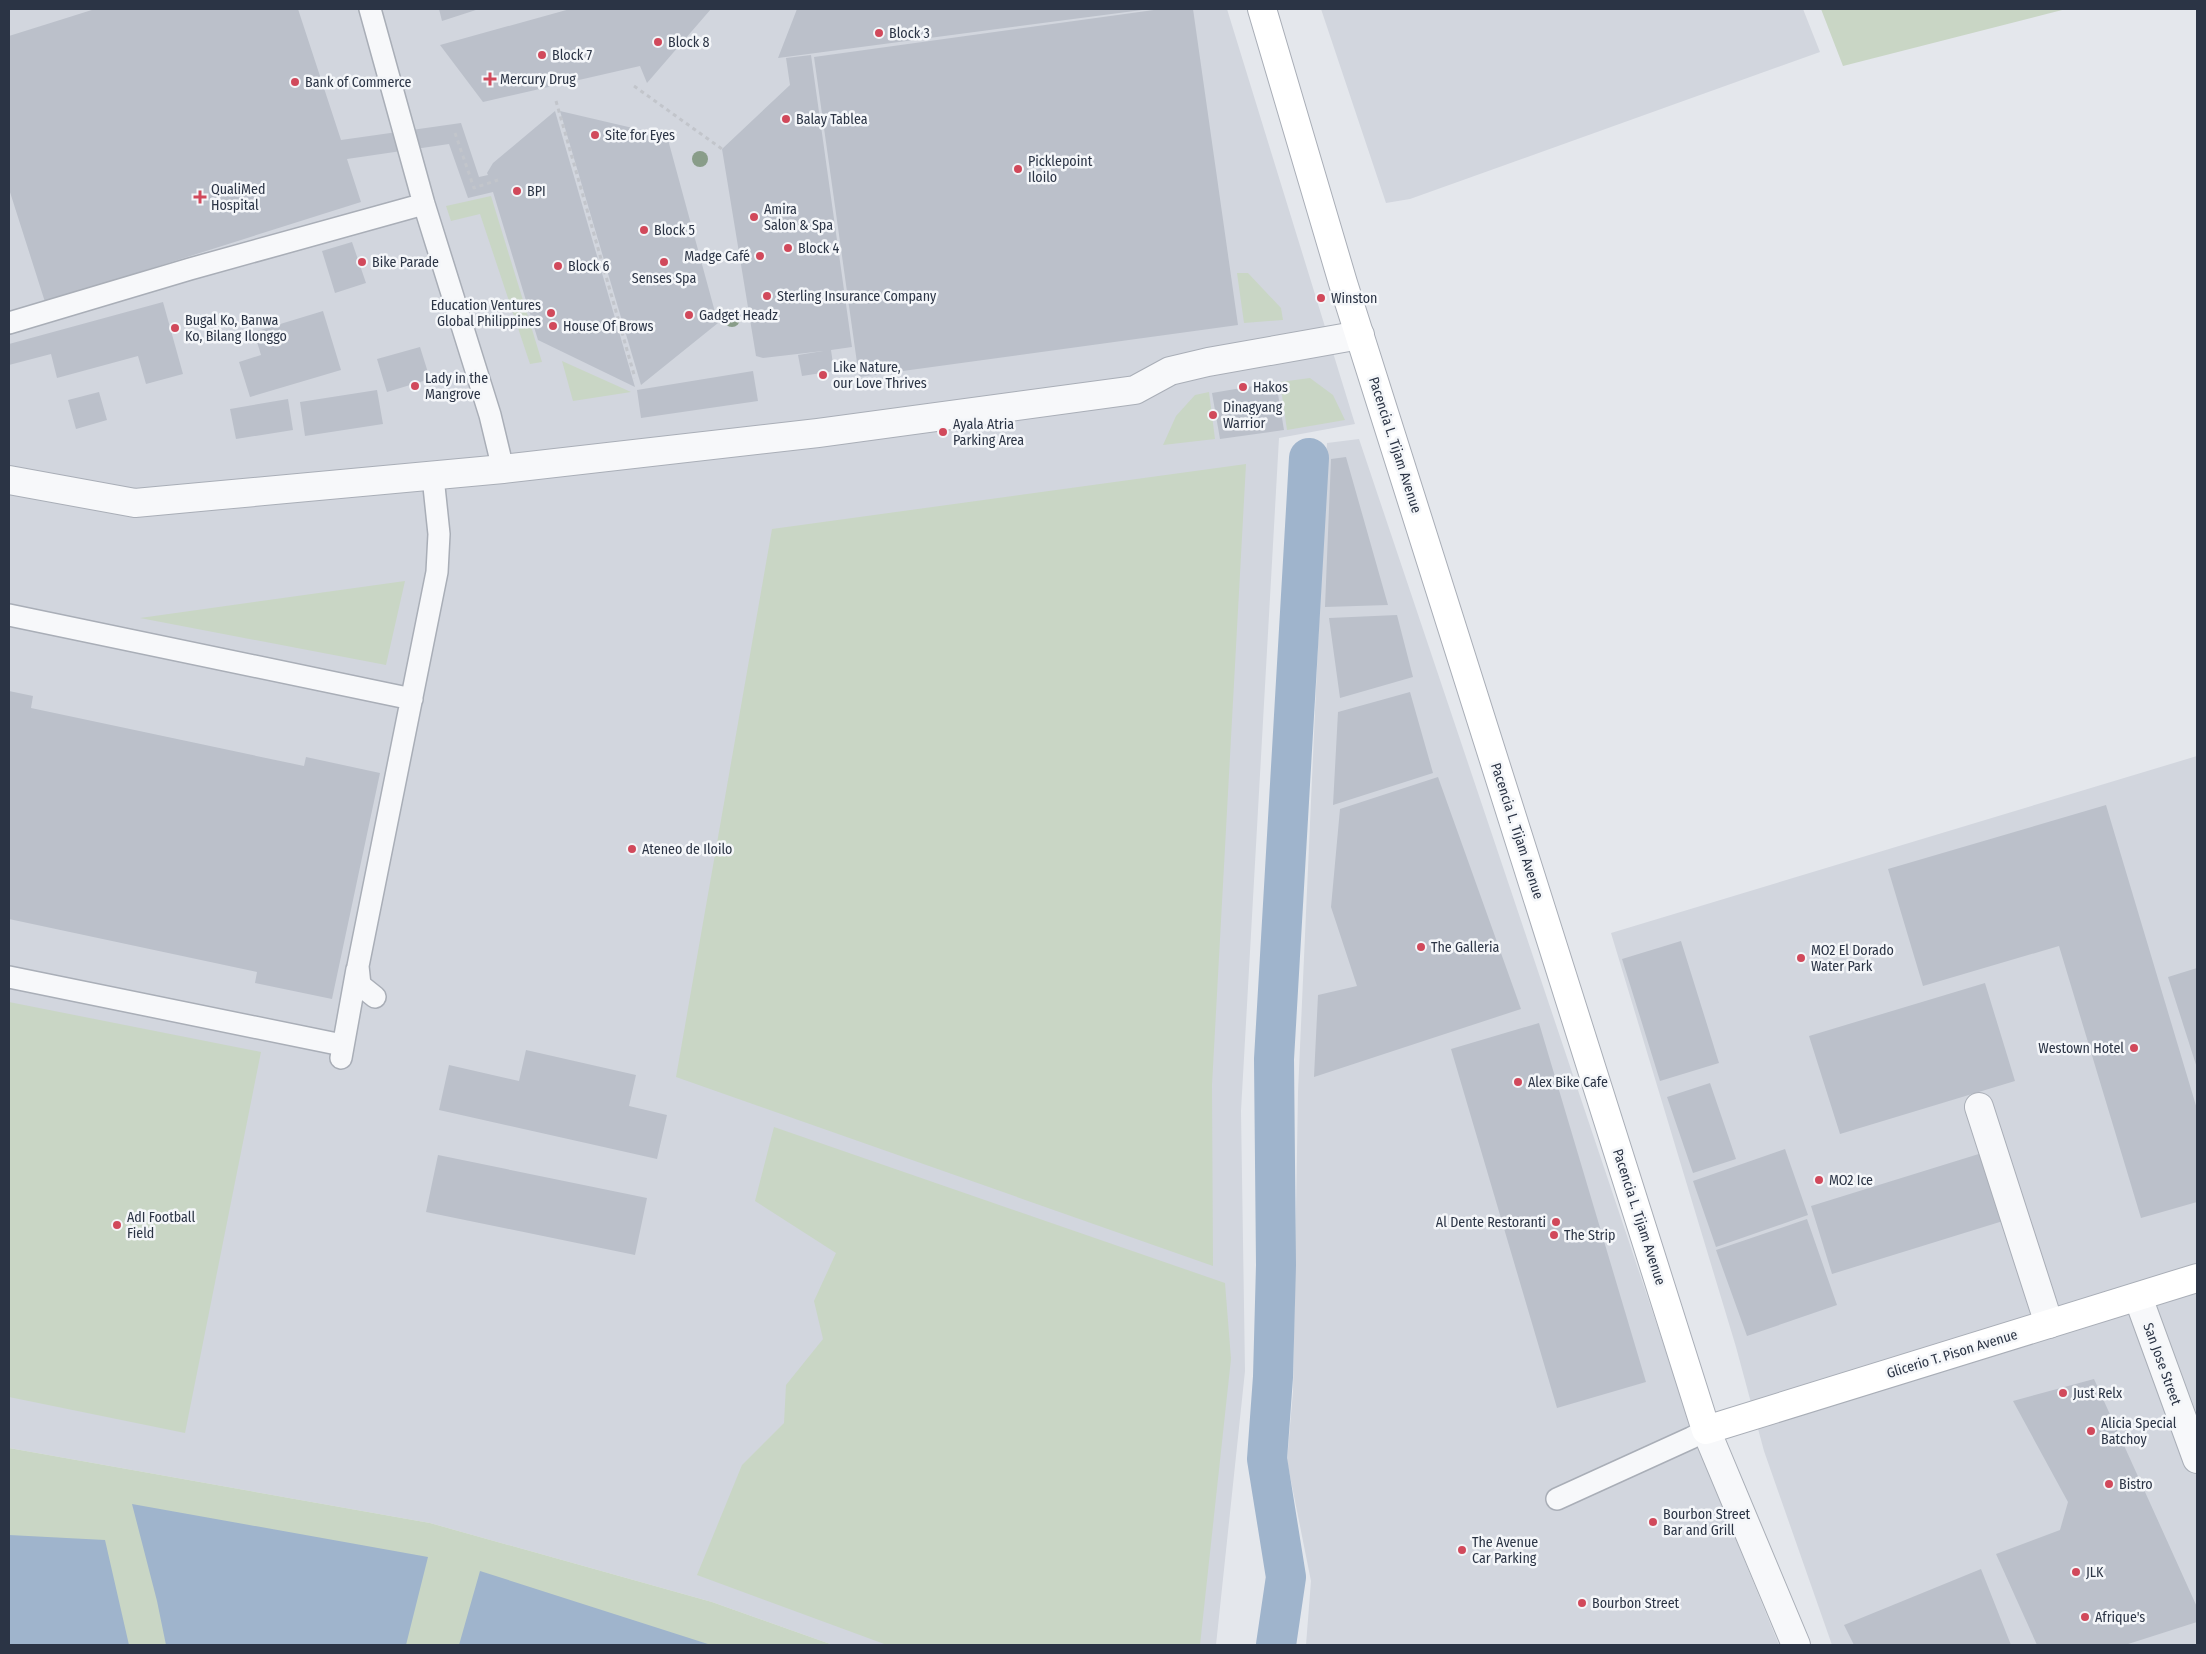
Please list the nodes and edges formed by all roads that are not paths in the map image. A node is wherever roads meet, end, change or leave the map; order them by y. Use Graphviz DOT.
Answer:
graph roads {
  1 [pos="370,9"];
  2 [pos="1262,9"];
  3 [pos="424,204"];
  4 [pos="9,323"];
  5 [pos="1360,334"];
  6 [pos="503,469"];
  7 [pos="432,477"];
  8 [pos="9,480"];
  9 [pos="9,615"];
  10 [pos="412,699"];
  11 [pos="358,966"];
  12 [pos="9,977"];
  13 [pos="375,997"];
  14 [pos="1979,1107"];
  15 [pos="2197,1278"];
  16 [pos="2138,1297"];
  17 [pos="2049,1324"];
  18 [pos="1706,1430"];
  19 [pos="2197,1459"];
  20 [pos="1557,1499"];
  21 [pos="1796,1645"];
  1 -- 3 [label="lane"];
  2 -- 5 [label="street, Pacencia L. Tijam Avenue"];
  3 -- 4 [label="lane"];
  3 -- 6 [label="lane"];
  5 -- 6 [label="street"];
  5 -- 18 [label="street, Pacencia L. Tijam Avenue"];
  6 -- 7 [label="street"];
  7 -- 8 [label="street"];
  7 -- 10 [label="lane"];
  9 -- 10 [label="lane"];
  10 -- 11 [label="lane"];
  11 -- 12 [label="lane"];
  11 -- 13 [label="lane"];
  14 -- 17 [label="street"];
  15 -- 16 [label="street, Glicerio T. Pison Avenue"];
  16 -- 17 [label="street, Glicerio T. Pison Avenue"];
  16 -- 19 [label="street, San Jose Street"];
  17 -- 18 [label="street, Glicerio T. Pison Avenue"];
  18 -- 20 [label="lane"];
  18 -- 21 [label="street, Pacencia L. Tijam Avenue"];
}
